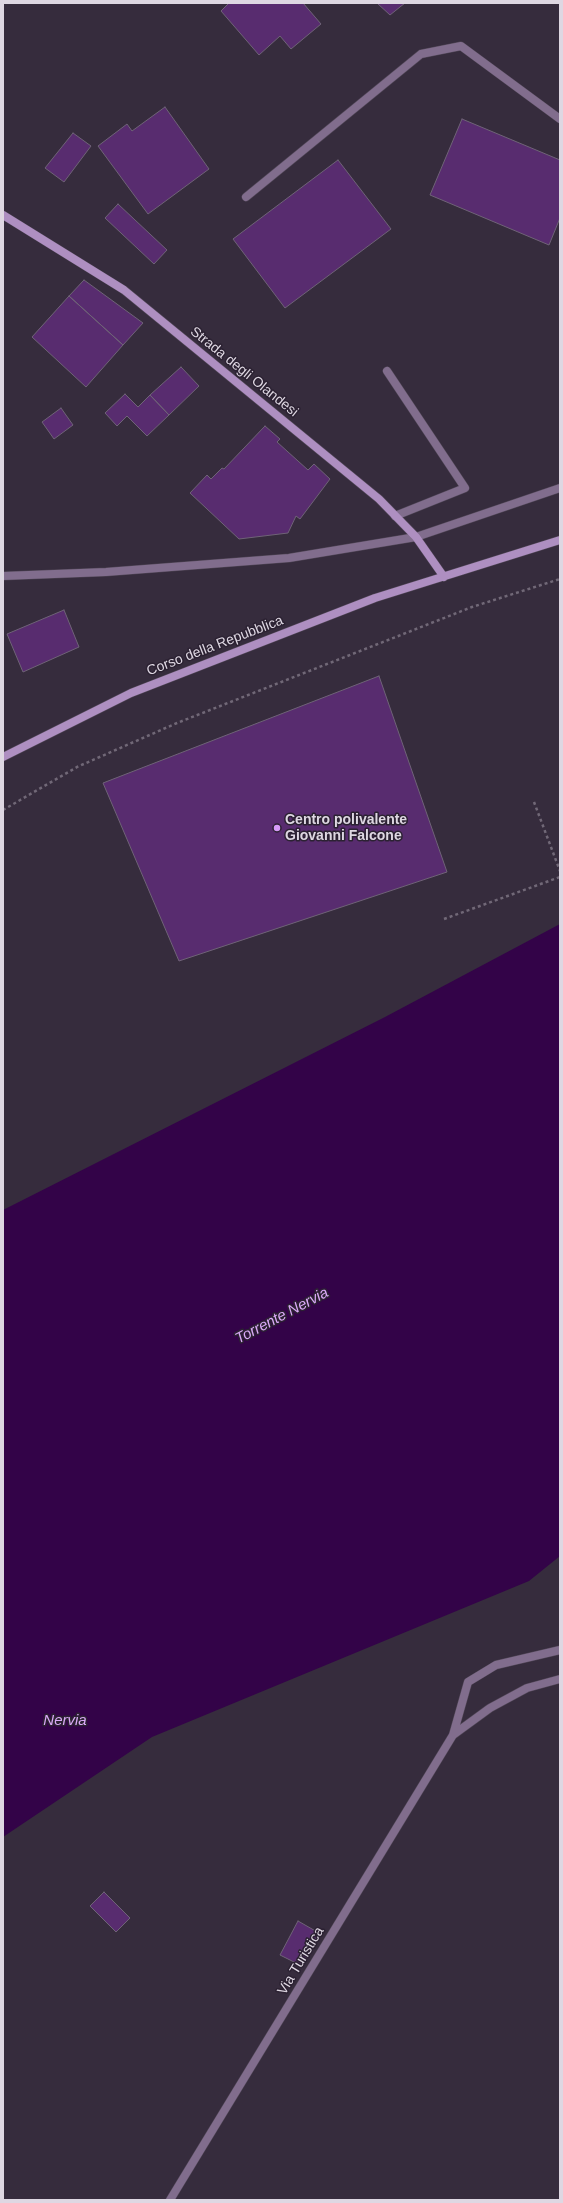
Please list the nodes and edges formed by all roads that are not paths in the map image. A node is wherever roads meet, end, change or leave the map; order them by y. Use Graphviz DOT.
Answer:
graph roads {
  1 [pos="560,119"];
  2 [pos="246,196"];
  3 [pos="3,215"];
  4 [pos="387,371"];
  5 [pos="560,488"];
  6 [pos="395,516"];
  7 [pos="416,537"];
  8 [pos="560,540"];
  9 [pos="3,576"];
  10 [pos="444,577"];
  11 [pos="3,757"];
  12 [pos="560,1650"];
  13 [pos="560,1680"];
  14 [pos="453,1734"];
  15 [pos="170,2200"];
  1 -- 2 [label="street"];
  3 -- 6 [label="main road, Strada degli Olandesi"];
  4 -- 6 [label="street"];
  5 -- 7 [label="street"];
  6 -- 7 [label="main road, Strada degli Olandesi"];
  7 -- 9 [label="street"];
  7 -- 10 [label="main road, Strada degli Olandesi"];
  8 -- 10 [label="main road, Corso della Repubblica"];
  10 -- 11 [label="main road, Corso della Repubblica"];
  12 -- 14 [label="street, Via Turistica"];
  13 -- 14 [label="street, Via Turistica"];
  14 -- 15 [label="street, Via Turistica"];
}
